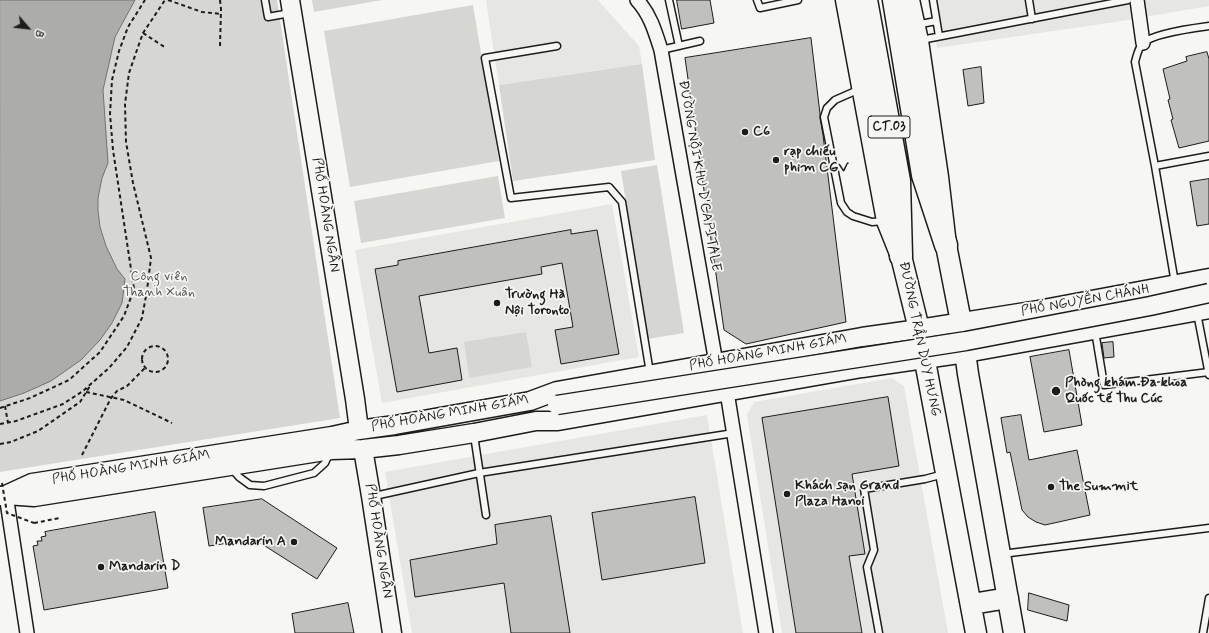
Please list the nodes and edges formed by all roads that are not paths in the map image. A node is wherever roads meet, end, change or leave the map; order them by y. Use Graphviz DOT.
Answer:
graph roads {
  1 [pos="265,0"];
  2 [pos="637,0"];
  3 [pos="757,0"];
  4 [pos="798,0"];
  5 [pos="846,0"];
  6 [pos="866,0"];
  7 [pos="894,0"];
  8 [pos="909,0"];
  9 [pos="933,0"];
  10 [pos="1029,0"];
  11 [pos="1128,0"];
  12 [pos="1137,0"];
  13 [pos="668,1"];
  14 [pos="291,6"];
  15 [pos="1032,19"];
  16 [pos="936,21"];
  17 [pos="1209,26"];
  18 [pos="916,33"];
  19 [pos="939,36"];
  20 [pos="700,42"];
  21 [pos="1143,43"];
  22 [pos="557,46"];
  23 [pos="679,46"];
  24 [pos="661,50"];
  25 [pos="862,88"];
  26 [pos="1209,156"];
  27 [pos="1155,166"];
  28 [pos="886,221"];
  29 [pos="946,245"];
  30 [pos="901,256"];
  31 [pos="1209,278"];
  32 [pos="1176,284"];
  33 [pos="1209,293"];
  34 [pos="1038,310"];
  35 [pos="1203,310"];
  36 [pos="961,322"];
  37 [pos="919,329"];
  38 [pos="1095,330"];
  39 [pos="862,337"];
  40 [pos="1034,340"];
  41 [pos="966,353"];
  42 [pos="924,359"];
  43 [pos="716,363"];
  44 [pos="862,368"];
  45 [pos="1209,372"];
  46 [pos="650,374"];
  47 [pos="1209,375"];
  48 [pos="727,392"];
  49 [pos="530,401"];
  50 [pos="557,405"];
  51 [pos="536,421"];
  52 [pos="359,430"];
  53 [pos="474,433"];
  54 [pos="734,433"];
  55 [pos="363,449"];
  56 [pos="331,450"];
  57 [pos="230,466"];
  58 [pos="479,473"];
  59 [pos="947,474"];
  60 [pos="3,492"];
  61 [pos="379,495"];
  62 [pos="486,515"];
  63 [pos="1209,528"];
  64 [pos="999,554"];
  65 [pos="1008,598"];
  66 [pos="1209,598"];
  67 [pos="972,604"];
  68 [pos="27,633"];
  69 [pos="392,633"];
  70 [pos="766,633"];
  71 [pos="879,633"];
  72 [pos="976,633"];
  73 [pos="1014,633"];
  74 [pos="1203,633"];
  1 -- 14 [label="lane"];
  2 -- 24 [label="street, ĐƯỜNG NỘI KHU D'CAPITALE"];
  3 -- 4 [label="lane"];
  5 -- 25 [label="main road, ĐƯỜNG TRẦN DUY HƯNG"];
  6 -- 30 [label="highway, CT.03"];
  7 -- 29 [label="highway, CT.03"];
  8 -- 18 [label="main road"];
  9 -- 16 [label="lane"];
  10 -- 15 [label="lane"];
  11 -- 15 [label="lane"];
  12 -- 21 [label="street"];
  13 -- 23 [label="lane"];
  14 -- 52 [label="street, PHỐ HOÀNG NGÂN"];
  15 -- 19 [label="lane"];
  16 -- 18 [label="lane"];
  16 -- 19 [label="lane"];
  17 -- 21 [label="lane"];
  18 -- 19 [label="lane"];
  18 -- 29 [label="main road"];
  20 -- 23 [label="lane"];
  21 -- 27 [label="lane"];
  22 -- 46 [label="lane"];
  23 -- 24 [label="lane"];
  24 -- 43 [label="street, ĐƯỜNG NỘI KHU D'CAPITALE"];
  25 -- 28 [label="main road, ĐƯỜNG TRẦN DUY HƯNG"];
  25 -- 28 [label="lane"];
  26 -- 27 [label="lane"];
  27 -- 32 [label="lane"];
  28 -- 30 [label="main road, ĐƯỜNG TRẦN DUY HƯNG"];
  29 -- 36 [label="main road"];
  30 -- 37 [label="main road, ĐƯỜNG TRẦN DUY HƯNG"];
  31 -- 32 [label="street, PHỐ NGUYỄN CHÁNH"];
  32 -- 34 [label="street, PHỐ NGUYỄN CHÁNH"];
  33 -- 50 [label="street, bridge"];
  34 -- 36 [label="street, PHỐ NGUYỄN CHÁNH"];
  34 -- 40 [label="street"];
  35 -- 38 [label="street"];
  35 -- 45 [label="lane"];
  36 -- 37 [label="street, PHỐ NGUYỄN CHÁNH"];
  36 -- 41 [label="main road"];
  37 -- 39 [label="street, PHỐ HOÀNG MINH GIÁM"];
  37 -- 42 [label="main road, ĐƯỜNG TRẦN DUY HƯNG"];
  38 -- 40 [label="street"];
  38 -- 45 [label="lane"];
  39 -- 43 [label="street, PHỐ HOÀNG MINH GIÁM"];
  39 -- 44 [label="street"];
  40 -- 41 [label="street"];
  41 -- 42 [label="street, PHỐ HOÀNG MINH GIÁM"];
  41 -- 64 [label="main road"];
  42 -- 44 [label="street, PHỐ HOÀNG MINH GIÁM"];
  42 -- 59 [label="main road, ĐƯỜNG TRẦN DUY HƯNG"];
  43 -- 46 [label="street, PHỐ HOÀNG MINH GIÁM"];
  44 -- 48 [label="street, PHỐ HOÀNG MINH GIÁM"];
  45 -- 47 [label="lane"];
  46 -- 49 [label="street, PHỐ HOÀNG MINH GIÁM"];
  48 -- 51 [label="street, PHỐ HOÀNG MINH GIÁM"];
  48 -- 54 [label="street"];
  49 -- 50 [label="street"];
  49 -- 52 [label="street, PHỐ HOÀNG MINH GIÁM"];
  50 -- 51 [label="street"];
  51 -- 53 [label="street, PHỐ HOÀNG MINH GIÁM"];
  52 -- 60 [label="street, PHỐ HOÀNG MINH GIÁM"];
  53 -- 55 [label="street, PHỐ HOÀNG MINH GIÁM"];
  53 -- 58 [label="lane"];
  54 -- 58 [label="lane"];
  54 -- 70 [label="street"];
  55 -- 56 [label="street, PHỐ HOÀNG MINH GIÁM"];
  55 -- 69 [label="street, PHỐ HOÀNG NGÂN"];
  56 -- 57 [label="street, PHỐ HOÀNG MINH GIÁM"];
  56 -- 57 [label="lane"];
  57 -- 60 [label="street, PHỐ HOÀNG MINH GIÁM"];
  58 -- 61 [label="lane"];
  58 -- 62 [label="lane"];
  59 -- 67 [label="main road, ĐƯỜNG TRẦN DUY HƯNG"];
  59 -- 71 [label="lane"];
  60 -- 68 [label="street"];
  63 -- 64 [label="lane"];
  64 -- 65 [label="main road"];
  65 -- 67 [label="main road"];
  65 -- 73 [label="main road"];
  66 -- 74 [label="lane"];
  67 -- 72 [label="main road, ĐƯỜNG TRẦN DUY HƯNG"];
}
